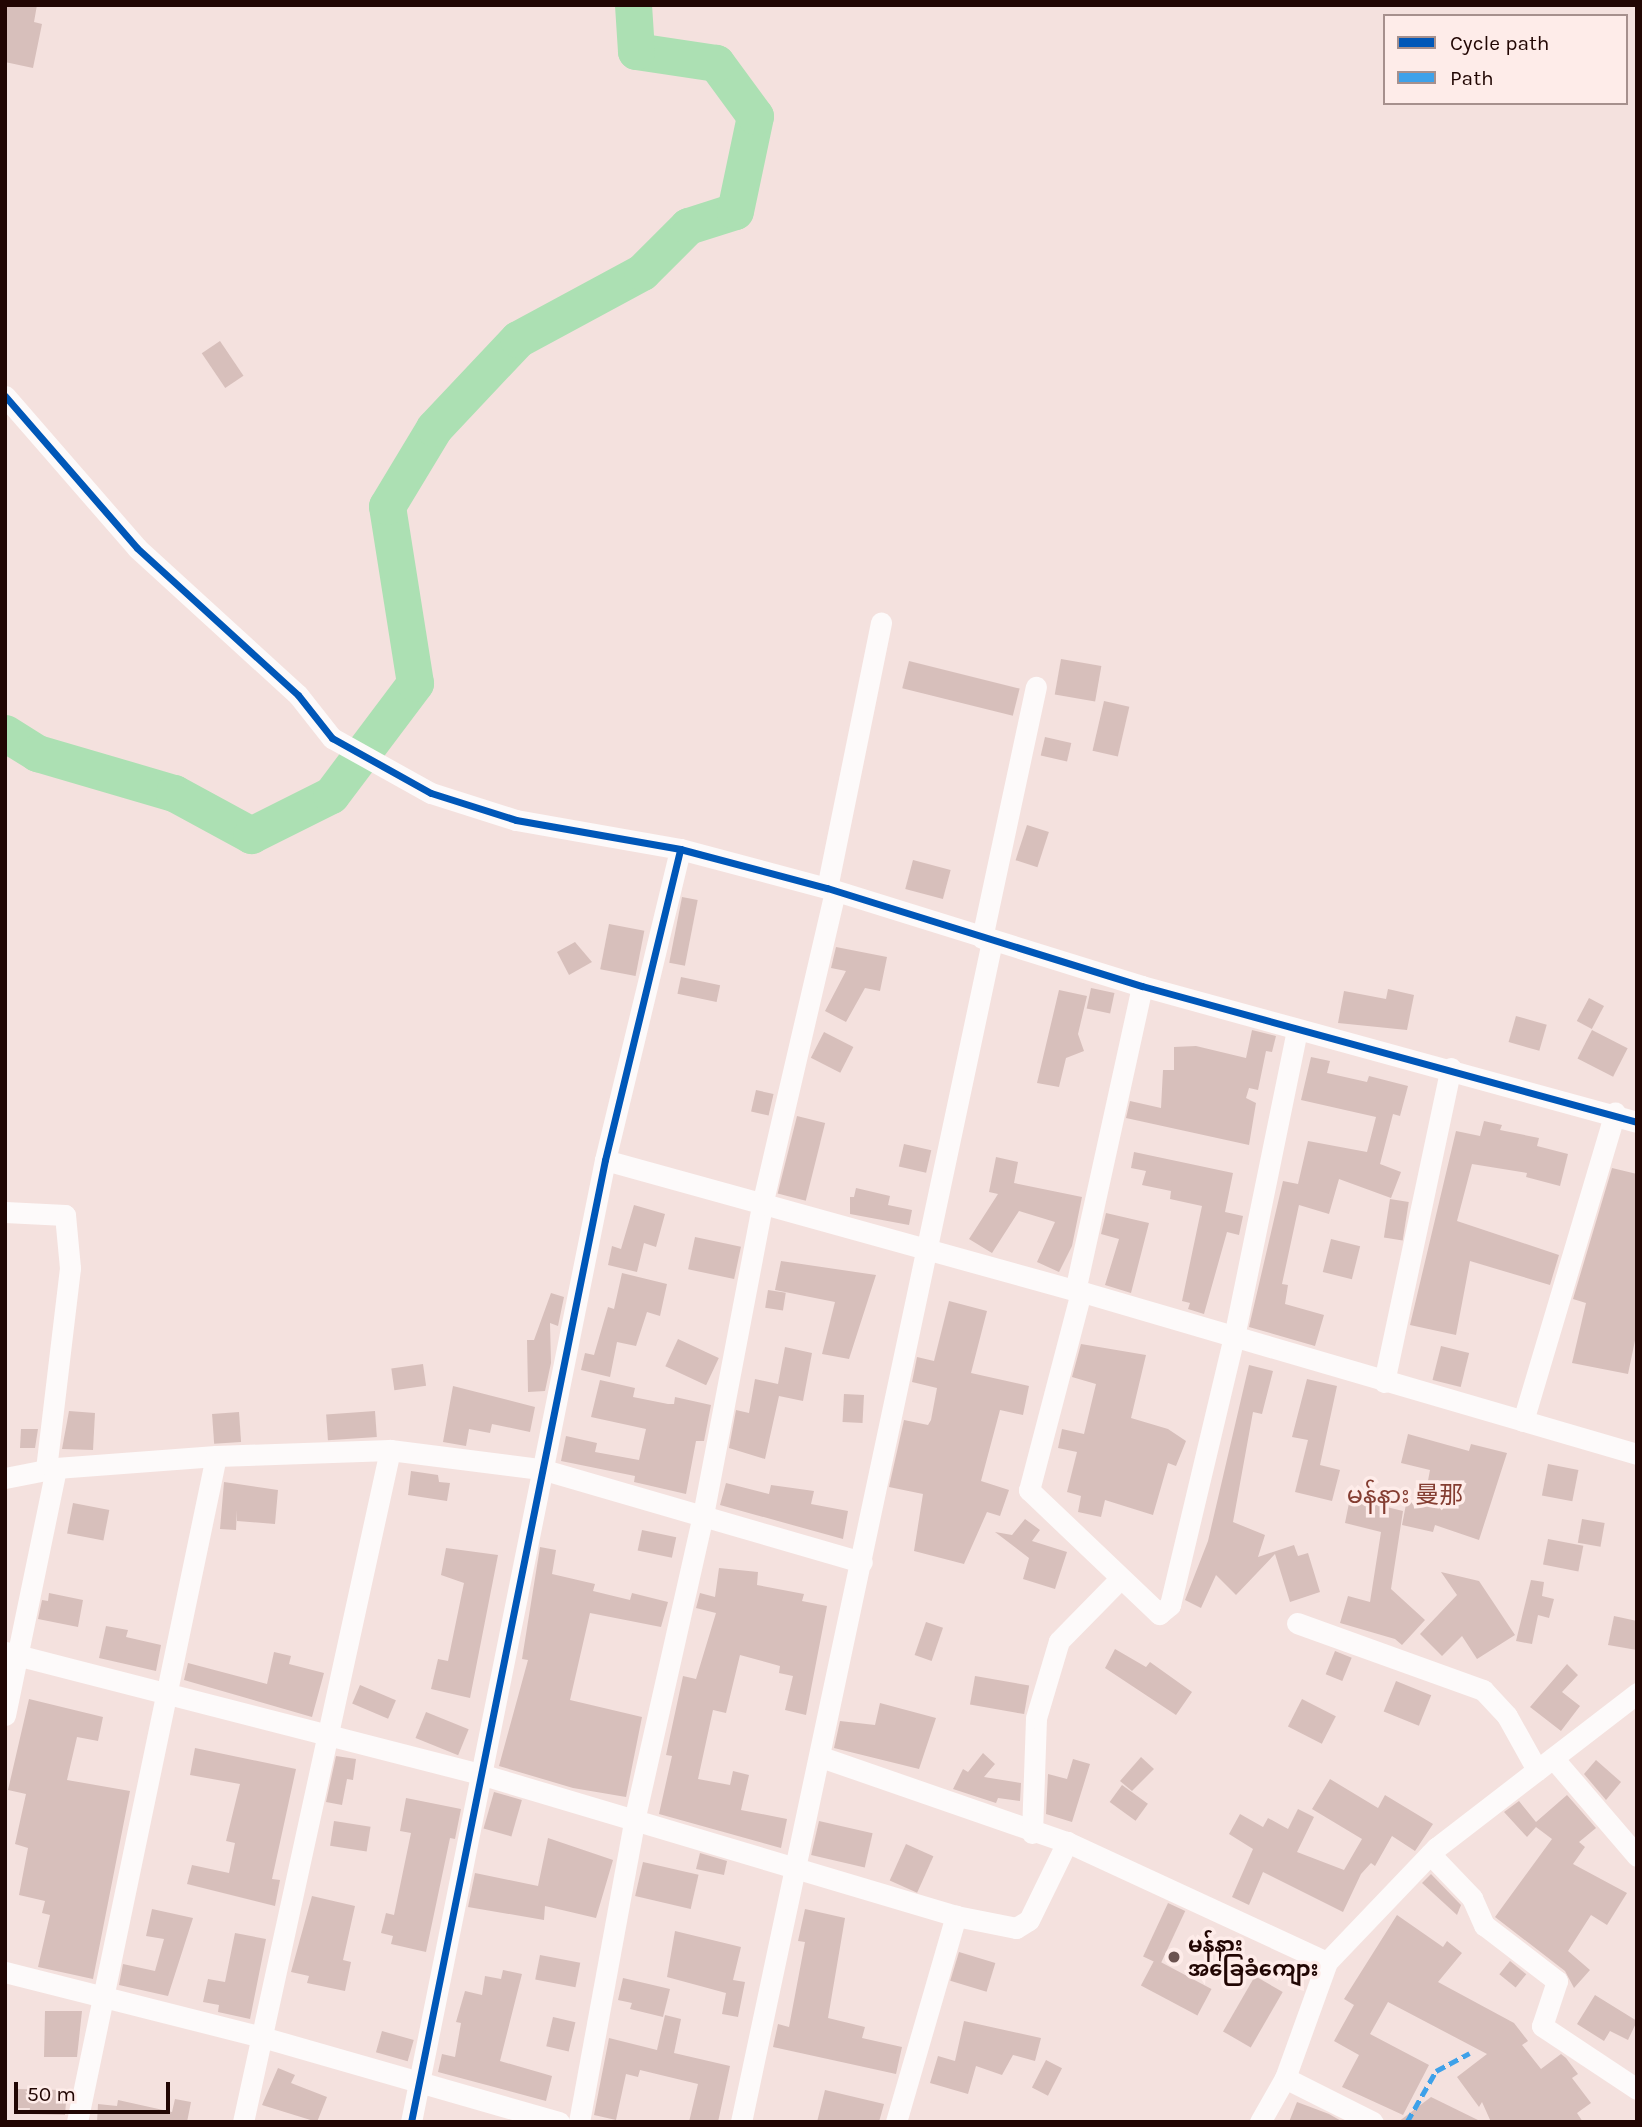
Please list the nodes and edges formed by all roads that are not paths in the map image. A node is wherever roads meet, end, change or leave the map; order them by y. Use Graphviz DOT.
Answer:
graph roads {
  1 [pos="5,396"];
  2 [pos="881,622"];
  3 [pos="1036,687"];
  4 [pos="680,849"];
  5 [pos="831,889"];
  6 [pos="987,939"];
  7 [pos="1142,986"];
  8 [pos="1297,1029"];
  9 [pos="1451,1068"];
  10 [pos="1615,1112"];
  11 [pos="1637,1122"];
  12 [pos="605,1160"];
  13 [pos="762,1205"];
  14 [pos="5,1212"];
  15 [pos="927,1252"];
  16 [pos="1078,1291"];
  17 [pos="1234,1337"];
  18 [pos="1384,1382"];
  19 [pos="1523,1421"];
  20 [pos="390,1450"];
  21 [pos="1637,1454"];
  22 [pos="216,1456"];
  23 [pos="51,1469"];
  24 [pos="541,1469"];
  25 [pos="5,1478"];
  26 [pos="703,1515"];
  27 [pos="862,1562"];
  28 [pos="1121,1578"];
  29 [pos="1297,1623"];
  30 [pos="12,1653"];
  31 [pos="166,1693"];
  32 [pos="1637,1693"];
  33 [pos="5,1715"];
  34 [pos="329,1735"];
  35 [pos="821,1757"];
  36 [pos="1545,1764"];
  37 [pos="480,1774"];
  38 [pos="634,1821"];
  39 [pos="1032,1833"];
  40 [pos="1067,1842"];
  41 [pos="1430,1854"];
  42 [pos="1637,1856"];
  43 [pos="798,1868"];
  44 [pos="956,1916"];
  45 [pos="1327,1962"];
  46 [pos="5,1972"];
  47 [pos="105,1996"];
  48 [pos="262,2037"];
  49 [pos="1285,2078"];
  50 [pos="419,2081"];
  51 [pos="1637,2089"];
  52 [pos="77,2122"];
  53 [pos="243,2122"];
  54 [pos="411,2122"];
  55 [pos="558,2122"];
  56 [pos="579,2122"];
  57 [pos="741,2122"];
  58 [pos="896,2122"];
  59 [pos="1260,2122"];
  60 [pos="1373,2122"];
  1 -- 4 [label="street"];
  2 -- 5 [label="street"];
  3 -- 6 [label="street"];
  4 -- 5 [label="street"];
  4 -- 12 [label="street"];
  5 -- 6 [label="street"];
  5 -- 13 [label="street"];
  6 -- 7 [label="street"];
  6 -- 15 [label="street"];
  7 -- 8 [label="street"];
  7 -- 16 [label="street"];
  8 -- 9 [label="street"];
  8 -- 17 [label="street"];
  9 -- 10 [label="street"];
  9 -- 18 [label="street"];
  10 -- 11 [label="street"];
  10 -- 19 [label="street"];
  12 -- 13 [label="street"];
  12 -- 24 [label="street"];
  13 -- 15 [label="street"];
  13 -- 26 [label="street"];
  14 -- 23 [label="street"];
  15 -- 16 [label="street"];
  15 -- 27 [label="street"];
  16 -- 17 [label="street"];
  16 -- 28 [label="street"];
  17 -- 18 [label="street"];
  17 -- 28 [label="street"];
  18 -- 19 [label="street"];
  19 -- 21 [label="street"];
  20 -- 22 [label="street"];
  20 -- 24 [label="street"];
  20 -- 34 [label="street"];
  22 -- 23 [label="street"];
  22 -- 31 [label="street"];
  23 -- 25 [label="street"];
  23 -- 30 [label="street"];
  24 -- 26 [label="street"];
  24 -- 37 [label="street"];
  26 -- 27 [label="street"];
  26 -- 38 [label="street"];
  27 -- 35 [label="street"];
  28 -- 39 [label="street"];
  29 -- 36 [label="street"];
  30 -- 31 [label="street"];
  30 -- 33 [label="street"];
  31 -- 34 [label="street"];
  31 -- 47 [label="street"];
  32 -- 36 [label="street"];
  34 -- 37 [label="street"];
  34 -- 48 [label="street"];
  35 -- 39 [label="street"];
  35 -- 43 [label="street"];
  36 -- 41 [label="street"];
  36 -- 42 [label="street"];
  37 -- 38 [label="street"];
  37 -- 50 [label="street"];
  38 -- 43 [label="street"];
  38 -- 56 [label="street"];
  39 -- 40 [label="street"];
  40 -- 44 [label="street"];
  40 -- 45 [label="street"];
  41 -- 45 [label="street"];
  41 -- 51 [label="street"];
  43 -- 44 [label="street"];
  43 -- 57 [label="street"];
  44 -- 58 [label="street"];
  45 -- 49 [label="street"];
  46 -- 47 [label="street"];
  47 -- 48 [label="street"];
  47 -- 52 [label="street"];
  48 -- 50 [label="street"];
  48 -- 53 [label="street"];
  49 -- 59 [label="street"];
  49 -- 60 [label="street"];
  50 -- 54 [label="street"];
  50 -- 55 [label="street"];
}
